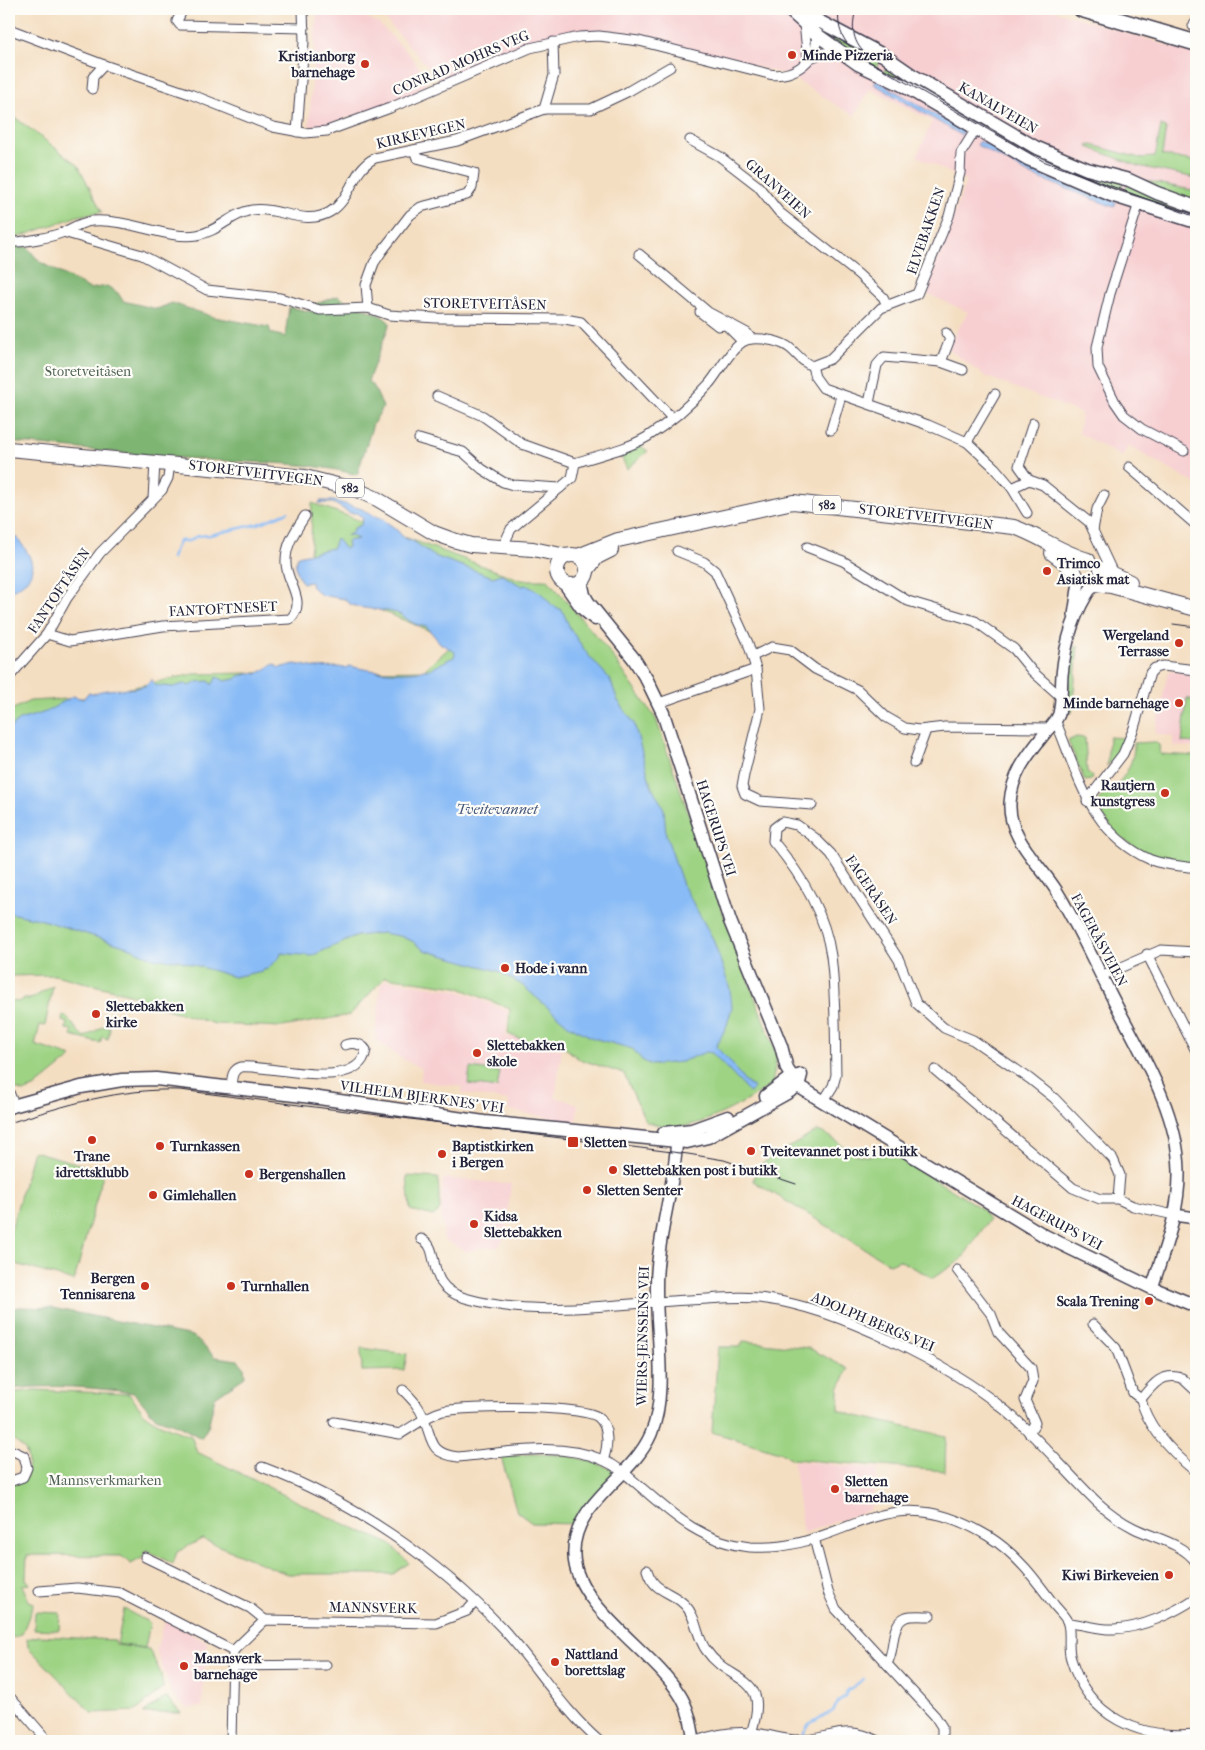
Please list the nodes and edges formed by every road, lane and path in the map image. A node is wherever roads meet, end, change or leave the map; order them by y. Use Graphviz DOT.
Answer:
graph roads {
  1 [pos="183,9"];
  2 [pos="303,9"];
  3 [pos="788,9"];
  4 [pos="796,9"];
  5 [pos="1081,9"];
  6 [pos="1111,9"];
  7 [pos="807,21"];
  8 [pos="1195,27"];
  9 [pos="304,28"];
  10 [pos="9,29"];
  11 [pos="816,34"];
  12 [pos="553,42"];
  13 [pos="1196,43"];
  14 [pos="839,52"];
  15 [pos="808,59"];
  16 [pos="104,65"];
  17 [pos="670,67"];
  18 [pos="92,89"];
  19 [pos="544,109"];
  20 [pos="976,129"];
  21 [pos="297,132"];
  22 [pos="690,140"];
  23 [pos="414,150"];
  24 [pos="1139,203"];
  25 [pos="1196,207"];
  26 [pos="1196,222"];
  27 [pos="63,232"];
  28 [pos="9,242"];
  29 [pos="640,254"];
  30 [pos="887,305"];
  31 [pos="368,308"];
  32 [pos="946,333"];
  33 [pos="746,340"];
  34 [pos="940,362"];
  35 [pos="812,366"];
  36 [pos="963,370"];
  37 [pos="995,394"];
  38 [pos="437,396"];
  39 [pos="841,396"];
  40 [pos="869,403"];
  41 [pos="671,417"];
  42 [pos="1033,423"];
  43 [pos="831,430"];
  44 [pos="419,439"];
  45 [pos="967,442"];
  46 [pos="9,449"];
  47 [pos="1184,451"];
  48 [pos="155,462"];
  49 [pos="574,463"];
  50 [pos="170,464"];
  51 [pos="1129,467"];
  52 [pos="1030,480"];
  53 [pos="560,488"];
  54 [pos="1012,488"];
  55 [pos="1104,495"];
  56 [pos="153,499"];
  57 [pos="1027,513"];
  58 [pos="305,516"];
  59 [pos="729,516"];
  60 [pos="1196,526"];
  61 [pos="1005,528"];
  62 [pos="1093,530"];
  63 [pos="505,542"];
  64 [pos="807,547"];
  65 [pos="519,549"];
  66 [pos="677,551"];
  67 [pos="572,556"];
  68 [pos="1088,560"];
  69 [pos="1106,569"];
  70 [pos="584,576"];
  71 [pos="1077,578"];
  72 [pos="561,579"];
  73 [pos="1095,585"];
  74 [pos="1195,605"];
  75 [pos="1074,620"];
  76 [pos="608,627"];
  77 [pos="47,634"];
  78 [pos="753,656"];
  79 [pos="756,669"];
  80 [pos="1196,670"];
  81 [pos="9,677"];
  82 [pos="1061,697"];
  83 [pos="659,704"];
  84 [pos="1052,725"];
  85 [pos="926,730"];
  86 [pos="914,763"];
  87 [pos="1087,801"];
  88 [pos="812,805"];
  89 [pos="1196,868"];
  90 [pos="1196,952"];
  91 [pos="1147,954"];
  92 [pos="1101,976"];
  93 [pos="345,1045"];
  94 [pos="1196,1051"];
  95 [pos="935,1070"];
  96 [pos="797,1080"];
  97 [pos="231,1088"];
  98 [pos="9,1092"];
  99 [pos="825,1099"];
  100 [pos="11,1106"];
  101 [pos="677,1138"];
  102 [pos="1118,1199"];
  103 [pos="1174,1215"];
  104 [pos="1196,1218"];
  105 [pos="421,1239"];
  106 [pos="957,1270"];
  107 [pos="1152,1288"];
  108 [pos="657,1302"];
  109 [pos="1196,1306"];
  110 [pos="1093,1324"];
  111 [pos="403,1390"];
  112 [pos="1196,1391"];
  113 [pos="1141,1399"];
  114 [pos="425,1420"];
  115 [pos="334,1422"];
  116 [pos="1028,1433"];
  117 [pos="13,1451"];
  118 [pos="603,1460"];
  119 [pos="262,1467"];
  120 [pos="1196,1472"];
  121 [pos="625,1473"];
  122 [pos="9,1482"];
  123 [pos="814,1538"];
  124 [pos="145,1557"];
  125 [pos="1196,1562"];
  126 [pos="647,1570"];
  127 [pos="40,1591"];
  128 [pos="1196,1598"];
  129 [pos="475,1602"];
  130 [pos="930,1616"];
  131 [pos="265,1620"];
  132 [pos="1068,1623"];
  133 [pos="233,1651"];
  134 [pos="887,1663"];
  135 [pos="326,1665"];
  136 [pos="232,1666"];
  137 [pos="9,1696"];
  138 [pos="751,1733"];
  139 [pos="1196,1734"];
  140 [pos="48,1741"];
  141 [pos="231,1741"];
  142 [pos="599,1741"];
  143 [pos="696,1741"];
  144 [pos="878,1741"];
  145 [pos="942,1741"];
  1 -- 9 [label="street"];
  2 -- 9 [label="street"];
  3 -- 7 [label="main road, KANALVEIEN"];
  4 -- 7 [label="main road, KANALVEIEN"];
  5 -- 13 [label="highway"];
  6 -- 8 [label="highway"];
  7 -- 11 [label="main road, KANALVEIEN"];
  7 -- 15 [label="street"];
  7 -- 25 [label="main road, KANALVEIEN"];
  9 -- 21 [label="street"];
  10 -- 16 [label="street, CONRAD MOHRS VEG"];
  11 -- 14 [label="main road, KANALVEIEN"];
  11 -- 15 [label="street"];
  12 -- 15 [label="street, CONRAD MOHRS VEG"];
  12 -- 19 [label="street"];
  12 -- 21 [label="street, CONRAD MOHRS VEG"];
  14 -- 15 [label="street, CONRAD MOHRS VEG"];
  14 -- 20 [label="main road, KANALVEIEN"];
  16 -- 18 [label="street"];
  16 -- 21 [label="street, CONRAD MOHRS VEG"];
  17 -- 19 [label="street, KIRKEVEGEN"];
  19 -- 23 [label="street, KIRKEVEGEN"];
  20 -- 24 [label="main road, KANALVEIEN"];
  20 -- 30 [label="street, ELVEBAKKEN"];
  22 -- 30 [label="street, GRANVEIEN"];
  23 -- 27 [label="street, KIRKEVEGEN"];
  23 -- 31 [label="street"];
  24 -- 26 [label="main road, KANALVEIEN"];
  24 -- 47 [label="street"];
  27 -- 28 [label="street, KIRKEVEGEN"];
  27 -- 31 [label="street, STORETVEITÅSEN"];
  29 -- 33 [label="street"];
  30 -- 35 [label="street, ELVEBAKKEN"];
  31 -- 41 [label="street, STORETVEITÅSEN"];
  32 -- 34 [label="street"];
  33 -- 35 [label="street"];
  33 -- 41 [label="street"];
  34 -- 36 [label="street"];
  34 -- 40 [label="street"];
  35 -- 39 [label="street"];
  37 -- 45 [label="street"];
  38 -- 49 [label="street"];
  39 -- 40 [label="street"];
  39 -- 43 [label="street"];
  40 -- 45 [label="street"];
  41 -- 49 [label="street"];
  42 -- 52 [label="street"];
  44 -- 53 [label="street"];
  45 -- 54 [label="street"];
  46 -- 48 [label="main road, STORETVEITVEGEN / 582"];
  48 -- 50 [label="main road, STORETVEITVEGEN / 582"];
  48 -- 56 [label="street"];
  49 -- 53 [label="street"];
  50 -- 56 [label="street, FANTOFTÅSEN"];
  50 -- 65 [label="main road, STORETVEITVEGEN / 582"];
  51 -- 60 [label="street"];
  52 -- 54 [label="street"];
  52 -- 62 [label="street"];
  53 -- 63 [label="street"];
  54 -- 57 [label="street"];
  55 -- 62 [label="street"];
  56 -- 77 [label="street, FANTOFTÅSEN"];
  58 -- 77 [label="street, FANTOFTNESET"];
  59 -- 61 [label="main road, STORETVEITVEGEN / 582"];
  59 -- 67 [label="main road, STORETVEITVEGEN / 582"];
  59 -- 70 [label="main road, STORETVEITVEGEN / 582"];
  61 -- 68 [label="main road, STORETVEITVEGEN / 582"];
  61 -- 71 [label="main road, STORETVEITVEGEN / 582"];
  62 -- 69 [label="street"];
  64 -- 82 [label="street"];
  65 -- 67 [label="main road, STORETVEITVEGEN / 582"];
  65 -- 72 [label="main road, STORETVEITVEGEN / 582"];
  66 -- 78 [label="street"];
  67 -- 70 [label="main road"];
  67 -- 72 [label="main road"];
  68 -- 69 [label="main road, 582"];
  68 -- 71 [label="main road"];
  69 -- 73 [label="main road"];
  69 -- 74 [label="main road, 582"];
  70 -- 72 [label="main road"];
  70 -- 76 [label="main road, HAGERUPS VEI"];
  71 -- 73 [label="main road, 582"];
  71 -- 75 [label="street, FAGERÅSVEIEN"];
  72 -- 76 [label="main road, HAGERUPS VEI"];
  73 -- 74 [label="main road, 582"];
  73 -- 75 [label="street, FAGERÅSVEIEN"];
  75 -- 82 [label="street, FAGERÅSVEIEN"];
  76 -- 83 [label="main road, HAGERUPS VEI"];
  77 -- 81 [label="street, FANTOFTÅSEN"];
  78 -- 79 [label="street"];
  78 -- 85 [label="street"];
  79 -- 83 [label="street"];
  79 -- 88 [label="street"];
  80 -- 87 [label="street"];
  82 -- 84 [label="street, FAGERÅSVEIEN"];
  83 -- 96 [label="main road, HAGERUPS VEI"];
  84 -- 85 [label="street"];
  84 -- 87 [label="street"];
  84 -- 92 [label="street, FAGERÅSVEIEN"];
  85 -- 86 [label="street"];
  87 -- 89 [label="street"];
  90 -- 91 [label="street"];
  91 -- 92 [label="street"];
  91 -- 94 [label="street"];
  92 -- 103 [label="street, FAGERÅSVEIEN"];
  93 -- 97 [label="street, VILHELM BJERKNES' VEI"];
  95 -- 102 [label="street"];
  96 -- 99 [label="main road, HAGERUPS VEI"];
  96 -- 101 [label="main road, VILHELM BJERKNES' VEI"];
  97 -- 100 [label="main road, VILHELM BJERKNES' VEI"];
  97 -- 101 [label="main road, VILHELM BJERKNES' VEI"];
  98 -- 100 [label="street"];
  99 -- 102 [label="street, FAGERÅSEN"];
  99 -- 107 [label="main road, HAGERUPS VEI"];
  101 -- 108 [label="street, WIERS-JENSSENS VEI"];
  102 -- 103 [label="street"];
  103 -- 104 [label="street"];
  103 -- 107 [label="street, FAGERÅSVEIEN"];
  105 -- 108 [label="street, ADOLPH BERGS VEI"];
  106 -- 116 [label="street"];
  107 -- 109 [label="main road, HAGERUPS VEI"];
  108 -- 116 [label="street, ADOLPH BERGS VEI"];
  108 -- 121 [label="street, WIERS-JENSSENS VEI"];
  110 -- 113 [label="street"];
  111 -- 114 [label="street"];
  112 -- 113 [label="street"];
  113 -- 120 [label="street"];
  114 -- 115 [label="street"];
  114 -- 118 [label="street"];
  114 -- 118 [label="street"];
  116 -- 125 [label="street, ADOLPH BERGS VEI"];
  117 -- 122 [label="street"];
  118 -- 121 [label="street"];
  119 -- 129 [label="street"];
  121 -- 123 [label="street"];
  121 -- 143 [label="street, WIERS-JENSSENS VEI"];
  123 -- 132 [label="street"];
  123 -- 134 [label="street"];
  124 -- 131 [label="street"];
  126 -- 138 [label="street"];
  127 -- 133 [label="street"];
  128 -- 132 [label="street"];
  129 -- 131 [label="street, MANNSVERK"];
  129 -- 142 [label="street"];
  130 -- 134 [label="street"];
  131 -- 133 [label="street"];
  132 -- 139 [label="street"];
  133 -- 136 [label="street"];
  134 -- 145 [label="street"];
  135 -- 136 [label="street"];
  136 -- 141 [label="street"];
  137 -- 140 [label="street"];
  138 -- 143 [label="street"];
  138 -- 144 [label="street"];
}
